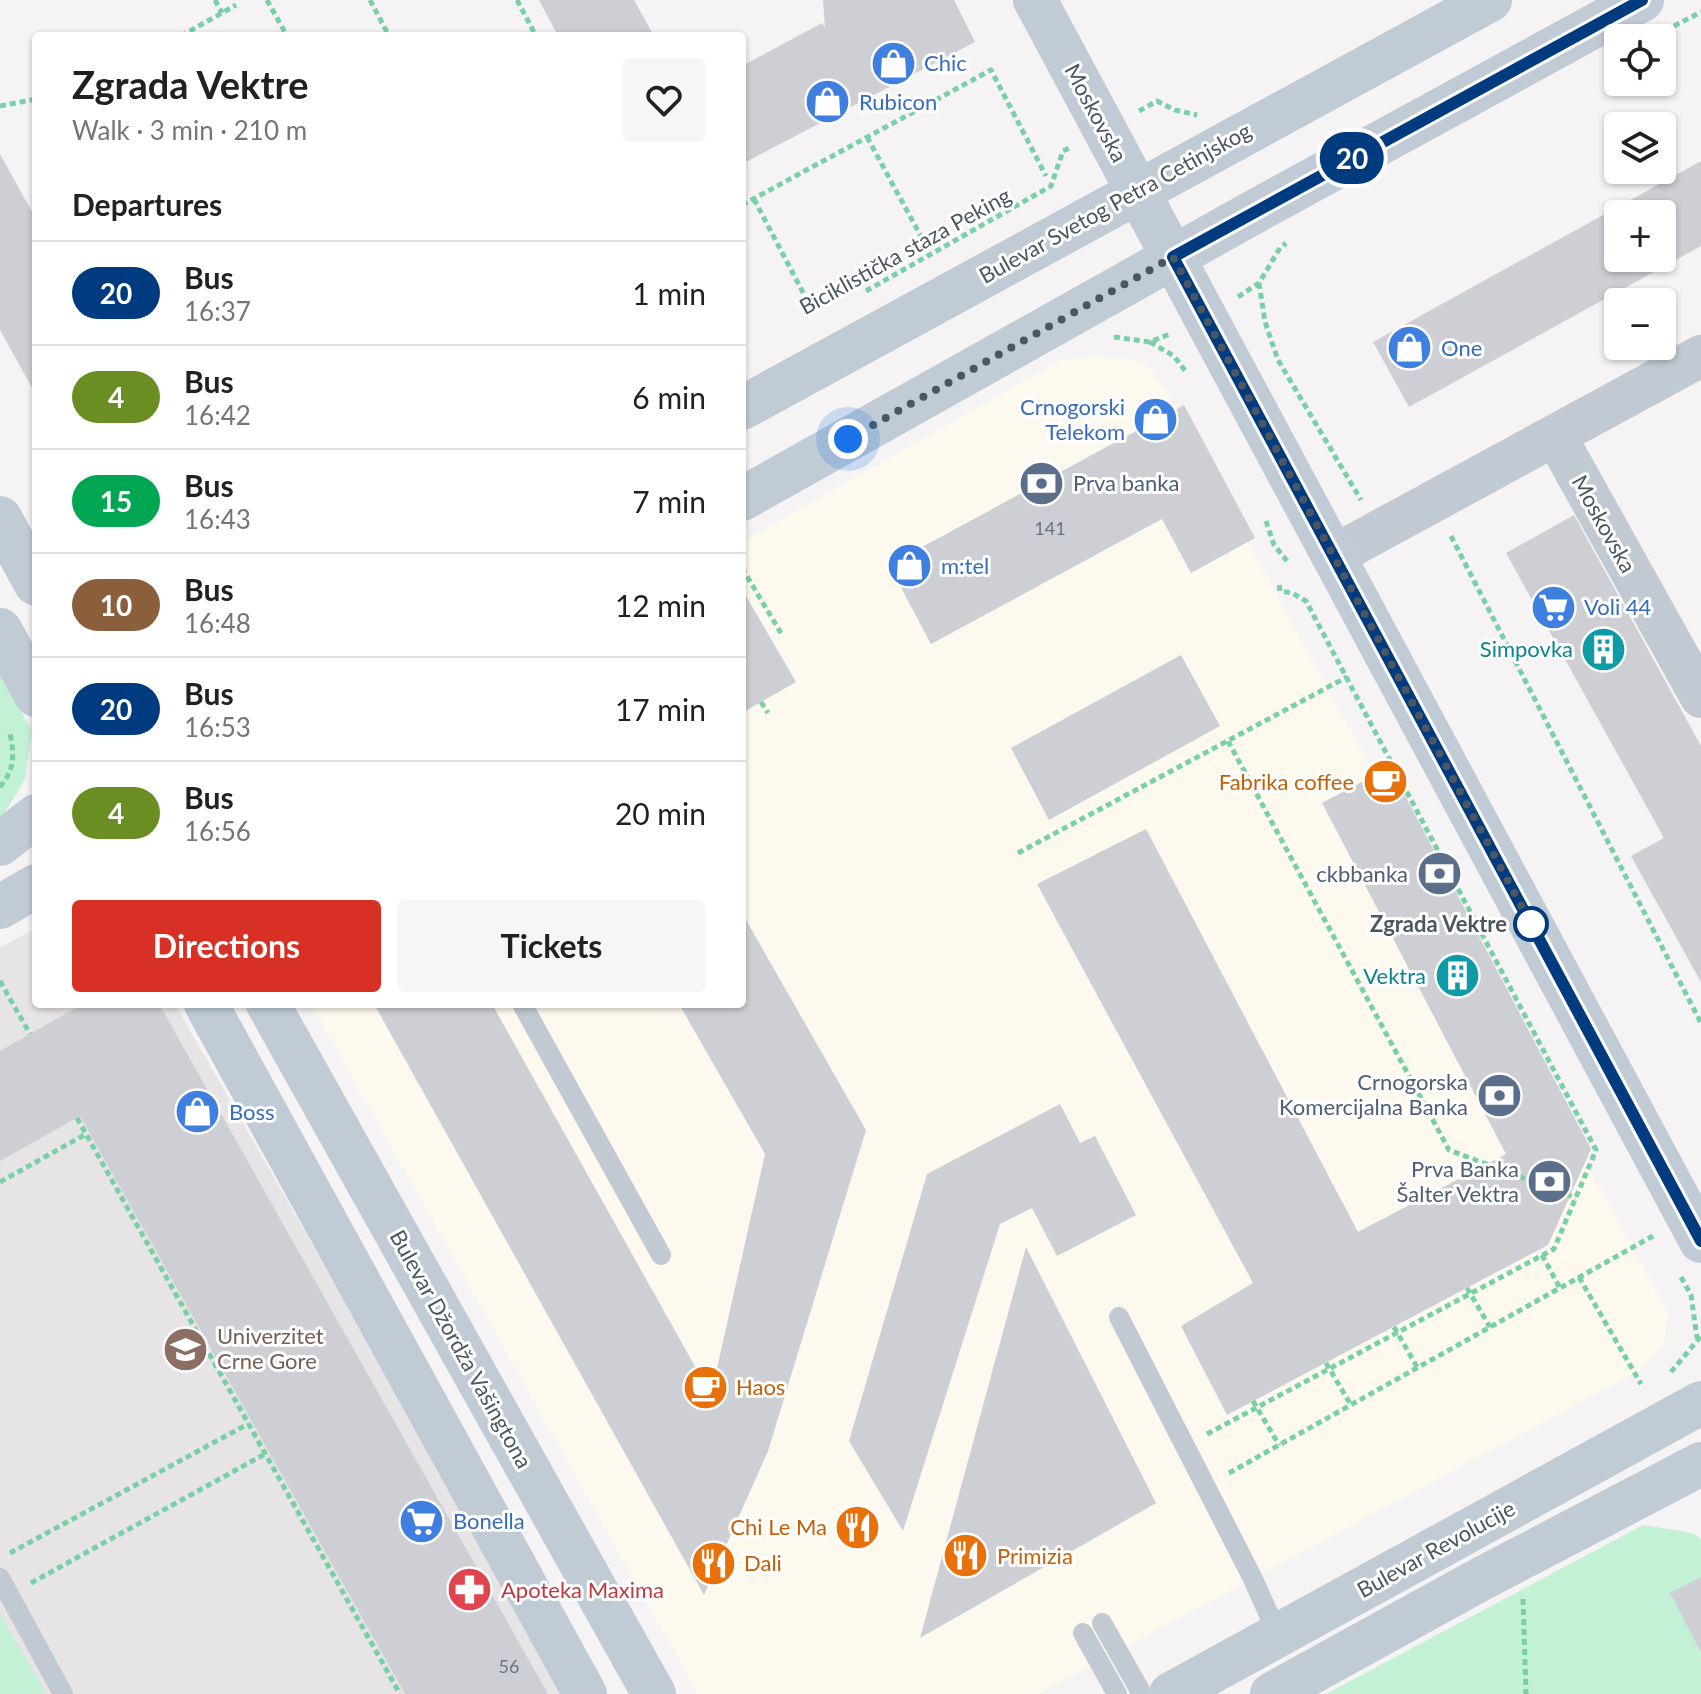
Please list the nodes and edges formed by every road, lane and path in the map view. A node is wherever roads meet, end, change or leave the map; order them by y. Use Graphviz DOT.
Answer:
graph roads {
  1 [pos="215,0"];
  2 [pos="267,0"];
  3 [pos="370,0"];
  4 [pos="517,0"];
  5 [pos="1035,0"];
  6 [pos="1490,0"];
  7 [pos="1642,0"];
  8 [pos="236,5"];
  9 [pos="222,13"];
  10 [pos="188,32"];
  11 [pos="285,32"];
  12 [pos="387,32"];
  13 [pos="534,32"];
  14 [pos="32,100"];
  15 [pos="0,106"];
  16 [pos="867,137"];
  17 [pos="1063,151"];
  18 [pos="1046,176"];
  19 [pos="1138,191"];
  20 [pos="754,199"];
  21 [pos="746,203"];
  22 [pos="924,242"];
  23 [pos="1173,257"];
  24 [pos="1259,283"];
  25 [pos="864,292"];
  26 [pos="809,304"];
  27 [pos="1701,356"];
  28 [pos="746,406"];
  29 [pos="1555,435"];
  30 [pos="746,497"];
  31 [pos="1433,501"];
  32 [pos="1362,502"];
  33 [pos="0,518"];
  34 [pos="1333,556"];
  35 [pos="746,575"];
  36 [pos="32,577"];
  37 [pos="1279,584"];
  38 [pos="0,630"];
  39 [pos="781,633"];
  40 [pos="1347,677"];
  41 [pos="32,688"];
  42 [pos="1701,697"];
  43 [pos="761,702"];
  44 [pos="768,713"];
  45 [pos="0,735"];
  46 [pos="1228,741"];
  47 [pos="0,787"];
  48 [pos="32,819"];
  49 [pos="0,844"];
  50 [pos="1018,853"];
  51 [pos="32,888"];
  52 [pos="0,907"];
  53 [pos="0,981"];
  54 [pos="208,1008"];
  55 [pos="270,1008"];
  56 [pos="524,1008"];
  57 [pos="1701,1023"];
  58 [pos="30,1034"];
  59 [pos="77,1118"];
  60 [pos="86,1134"];
  61 [pos="0,1182"];
  62 [pos="1576,1198"];
  63 [pos="1654,1236"];
  64 [pos="1701,1241"];
  65 [pos="661,1255"];
  66 [pos="1542,1255"];
  67 [pos="1579,1277"];
  68 [pos="1560,1288"];
  69 [pos="1469,1290"];
  70 [pos="1119,1317"];
  71 [pos="1490,1327"];
  72 [pos="1395,1330"];
  73 [pos="1328,1366"];
  74 [pos="1417,1368"];
  75 [pos="1641,1384"];
  76 [pos="1253,1401"];
  77 [pos="1701,1403"];
  78 [pos="1351,1405"];
  79 [pos="1257,1408"];
  80 [pos="248,1424"];
  81 [pos="1279,1445"];
  82 [pos="1185,1446"];
  83 [pos="265,1454"];
  84 [pos="1701,1464"];
  85 [pos="1205,1487"];
  86 [pos="0,1558"];
  87 [pos="4,1586"];
  88 [pos="1523,1598"];
  89 [pos="1102,1623"];
  90 [pos="1083,1633"];
  91 [pos="1279,1637"];
  92 [pos="63,1694"];
  93 [pos="400,1694"];
  94 [pos="585,1694"];
  95 [pos="654,1694"];
  96 [pos="1117,1694"];
  97 [pos="1142,1694"];
  98 [pos="1171,1694"];
  99 [pos="1272,1694"];
  100 [pos="1526,1694"];
  1 -- 9 [label="path"];
  2 -- 11 [label="path"];
  3 -- 12 [label="path"];
  4 -- 13 [label="path"];
  5 -- 19 [label="main road, Moskovska"];
  6 -- 19 [label="main road, Bulevar Svetog Petra Cetinjskog"];
  7 -- 23 [label="main road"];
  8 -- 9 [label="path"];
  9 -- 10 [label="path"];
  14 -- 15 [label="path"];
  16 -- 18 [label="path"];
  16 -- 20 [label="path"];
  16 -- 22 [label="path"];
  17 -- 25 [label="path, Biciklistička staza Peking"];
  19 -- 23 [label="main road, Moskovska"];
  19 -- 28 [label="main road, Bulevar Svetog Petra Cetinjskog"];
  20 -- 21 [label="path"];
  20 -- 26 [label="path"];
  23 -- 30 [label="main road"];
  23 -- 34 [label="main road, Moskovska"];
  24 -- 32 [label="path"];
  27 -- 29 [label="street"];
  29 -- 31 [label="street"];
  29 -- 42 [label="street, Moskovska"];
  31 -- 34 [label="street"];
  31 -- 57 [label="path"];
  33 -- 36 [label="main road"];
  34 -- 64 [label="main road, Moskovska"];
  35 -- 39 [label="path"];
  37 -- 40 [label="path"];
  38 -- 41 [label="main road"];
  40 -- 46 [label="path"];
  40 -- 62 [label="path"];
  43 -- 44 [label="path"];
  45 -- 47 [label="path"];
  46 -- 50 [label="path"];
  46 -- 62 [label="path"];
  48 -- 49 [label="main road"];
  51 -- 52 [label="main road"];
  53 -- 58 [label="path"];
  54 -- 94 [label="main road"];
  55 -- 95 [label="main road, Bulevar Džordža Vašingtona"];
  56 -- 65 [label="lane"];
  59 -- 60 [label="path"];
  60 -- 61 [label="path"];
  60 -- 80 [label="path"];
  62 -- 66 [label="path"];
  63 -- 67 [label="path"];
  66 -- 68 [label="path"];
  66 -- 69 [label="path"];
  67 -- 68 [label="path"];
  67 -- 75 [label="path"];
  68 -- 71 [label="path"];
  69 -- 71 [label="path"];
  69 -- 72 [label="path"];
  70 -- 82 [label="lane"];
  71 -- 74 [label="path"];
  72 -- 73 [label="path"];
  72 -- 74 [label="path"];
  73 -- 78 [label="path"];
  73 -- 79 [label="path"];
  74 -- 78 [label="path"];
  76 -- 79 [label="path"];
  77 -- 91 [label="main road, Bulevar Revolucije"];
  78 -- 81 [label="path"];
  79 -- 81 [label="path"];
  79 -- 82 [label="path"];
  80 -- 83 [label="path"];
  80 -- 86 [label="path"];
  81 -- 85 [label="path"];
  82 -- 85 [label="lane"];
  83 -- 87 [label="path"];
  83 -- 93 [label="path"];
  84 -- 99 [label="main road"];
  85 -- 91 [label="lane"];
  87 -- 92 [label="lane"];
  88 -- 100 [label="path"];
  89 -- 97 [label="lane"];
  90 -- 96 [label="lane"];
  91 -- 98 [label="main road, Bulevar Revolucije"];
}
